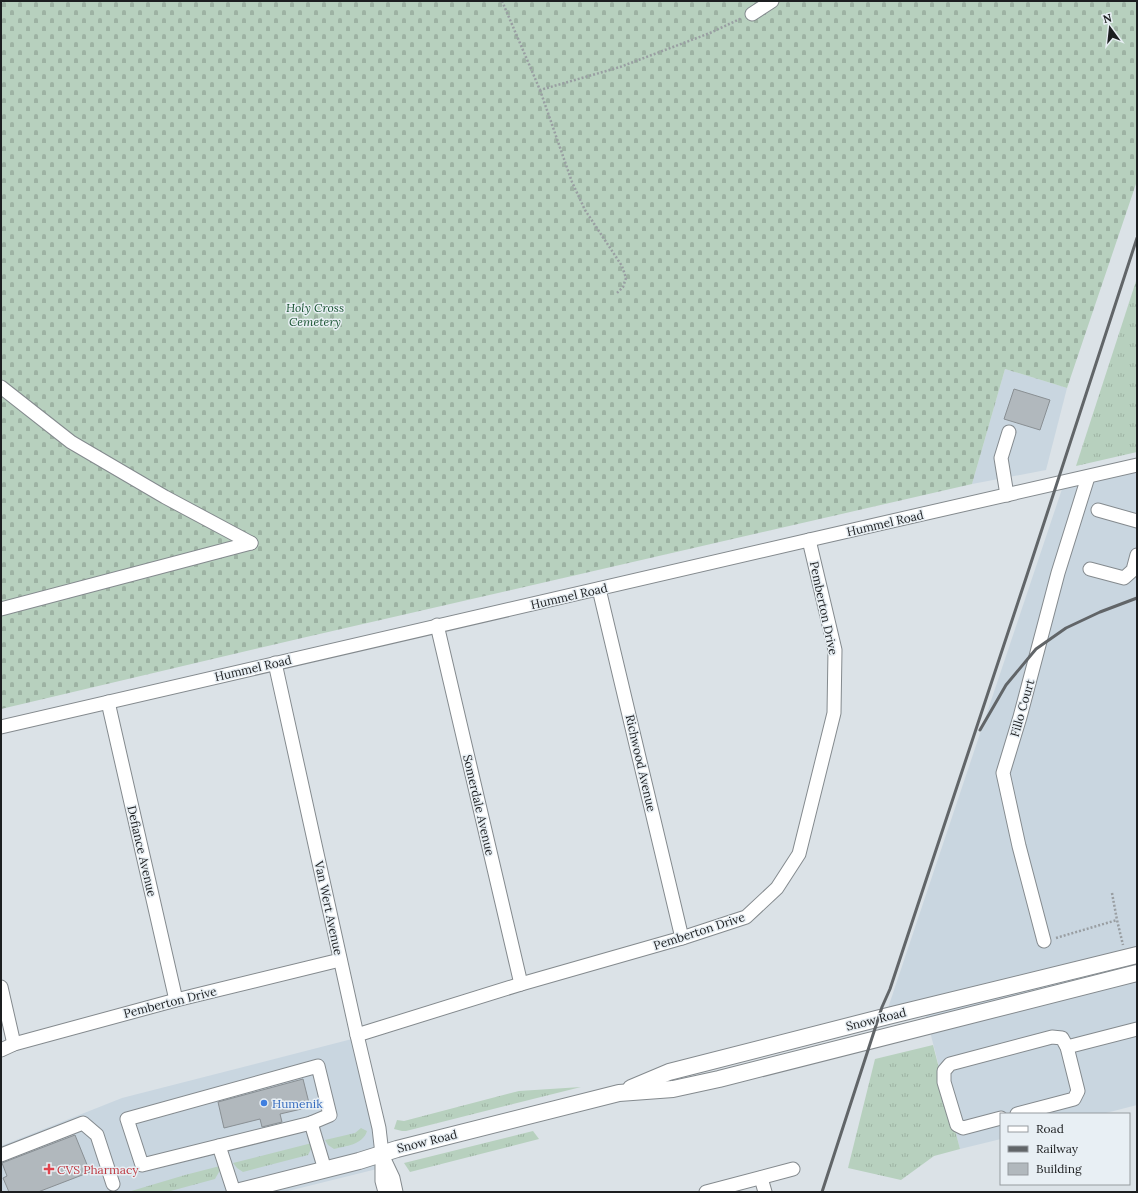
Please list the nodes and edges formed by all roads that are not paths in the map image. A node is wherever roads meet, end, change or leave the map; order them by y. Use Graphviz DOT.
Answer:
graph roads {
  1 [pos="772,1"];
  2 [pos="752,14"];
  3 [pos="2,388"];
  4 [pos="1009,432"];
  5 [pos="1137,465"];
  6 [pos="1088,477"];
  7 [pos="1007,495"];
  8 [pos="1098,510"];
  9 [pos="1137,521"];
  10 [pos="809,540"];
  11 [pos="1137,555"];
  12 [pos="1090,569"];
  13 [pos="599,589"];
  14 [pos="1,609"];
  15 [pos="436,626"];
  16 [pos="275,663"];
  17 [pos="108,702"];
  18 [pos="1,726"];
  19 [pos="682,938"];
  20 [pos="1044,941"];
  21 [pos="1131,952"];
  22 [pos="340,960"];
  23 [pos="1137,973"];
  24 [pos="521,984"];
  25 [pos="1,987"];
  26 [pos="176,1000"];
  27 [pos="1137,1029"];
  28 [pos="357,1035"];
  29 [pos="14,1044"];
  30 [pos="1067,1046"];
  31 [pos="1,1050"];
  32 [pos="619,1094"];
  33 [pos="1021,1113"];
  34 [pos="1000,1118"];
  35 [pos="311,1123"];
  36 [pos="219,1146"];
  37 [pos="382,1154"];
  38 [pos="1,1155"];
  39 [pos="793,1169"];
  40 [pos="325,1170"];
  41 [pos="761,1178"];
  42 [pos="114,1184"];
  43 [pos="235,1192"];
  44 [pos="385,1192"];
  45 [pos="396,1192"];
  46 [pos="706,1192"];
  47 [pos="765,1192"];
  1 -- 2 [label="street"];
  3 -- 14 [label="street"];
  4 -- 7 [label="street"];
  5 -- 6 [label="street, Hummel Road"];
  6 -- 7 [label="street, Hummel Road"];
  6 -- 20 [label="street, Fillo Court"];
  7 -- 10 [label="street, Hummel Road"];
  8 -- 9 [label="street"];
  10 -- 13 [label="street, Hummel Road"];
  10 -- 19 [label="street, Pemberton Drive"];
  11 -- 12 [label="street"];
  13 -- 15 [label="street, Hummel Road"];
  13 -- 19 [label="street, Richwood Avenue"];
  15 -- 16 [label="street, Hummel Road"];
  15 -- 24 [label="street, Somerdale Avenue"];
  16 -- 17 [label="street, Hummel Road"];
  16 -- 22 [label="street, Van Wert Avenue"];
  17 -- 18 [label="street, Hummel Road"];
  17 -- 26 [label="street, Defiance Avenue"];
  19 -- 24 [label="street, Pemberton Drive"];
  21 -- 32 [label="main road, Snow Road"];
  22 -- 26 [label="street, Pemberton Drive"];
  22 -- 28 [label="street, Van Wert Avenue"];
  23 -- 32 [label="main road, Snow Road"];
  24 -- 28 [label="street, Pemberton Drive"];
  25 -- 29 [label="street"];
  26 -- 29 [label="street, Pemberton Drive"];
  27 -- 30 [label="street"];
  28 -- 37 [label="street, Van Wert Avenue"];
  29 -- 31 [label="street, Pemberton Drive"];
  30 -- 33 [label="street"];
  30 -- 34 [label="street"];
  32 -- 37 [label="main road, Snow Road"];
  35 -- 36 [label="street"];
  35 -- 36 [label="street"];
  35 -- 40 [label="street"];
  36 -- 43 [label="street"];
  37 -- 40 [label="main road, Snow Road"];
  37 -- 44 [label="street, Van Wert Avenue"];
  37 -- 45 [label="street, Van Wert Avenue"];
  38 -- 42 [label="street"];
  39 -- 41 [label="street"];
  40 -- 43 [label="main road, Snow Road"];
  41 -- 46 [label="street"];
  41 -- 47 [label="street"];
}
